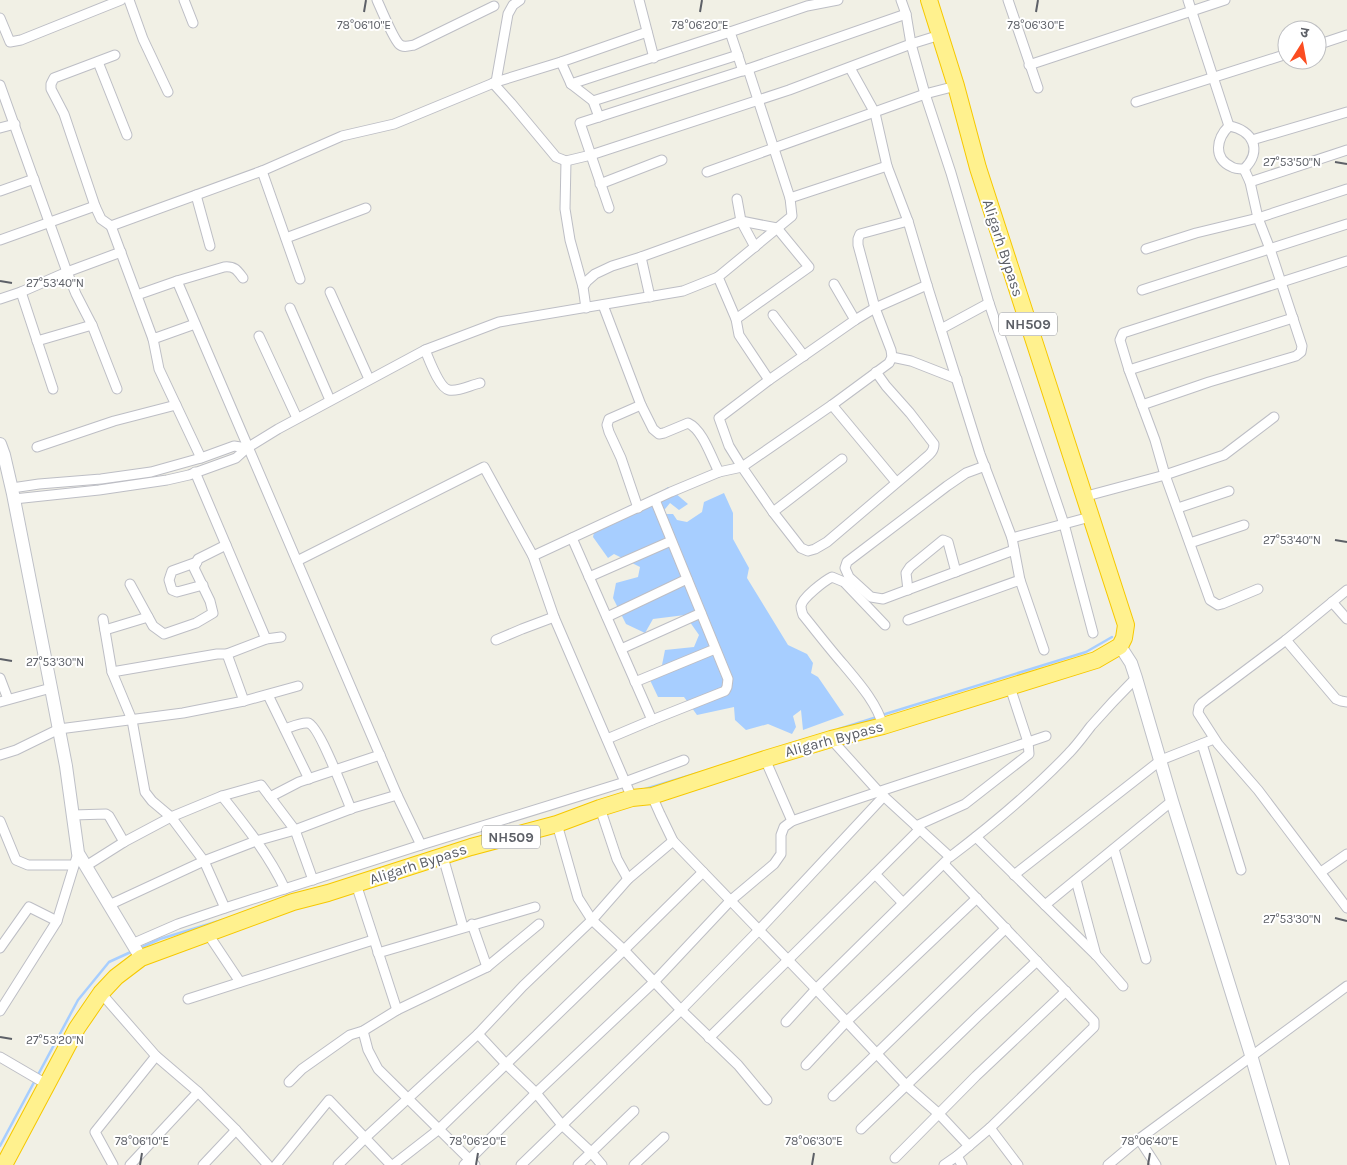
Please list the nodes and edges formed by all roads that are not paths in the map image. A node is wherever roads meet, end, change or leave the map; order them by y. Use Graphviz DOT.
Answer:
graph roads {
  1 [pos="121,0"];
  2 [pos="129,0"];
  3 [pos="184,0"];
  4 [pos="377,0"];
  5 [pos="520,0"];
  6 [pos="639,0"];
  7 [pos="837,0"];
  8 [pos="901,0"];
  9 [pos="929,0"];
  10 [pos="1008,0"];
  11 [pos="1188,0"];
  12 [pos="1225,0"];
  13 [pos="494,6"];
  14 [pos="1191,11"];
  15 [pos="906,14"];
  16 [pos="0,18"];
  17 [pos="194,23"];
  18 [pos="647,32"];
  19 [pos="730,32"];
  20 [pos="1347,36"];
  21 [pos="936,37"];
  22 [pos="10,42"];
  23 [pos="1327,42"];
  24 [pos="914,44"];
  25 [pos="0,46"];
  26 [pos="115,55"];
  27 [pos="738,55"];
  28 [pos="1277,57"];
  29 [pos="654,58"];
  30 [pos="98,62"];
  31 [pos="561,62"];
  32 [pos="1029,65"];
  33 [pos="850,68"];
  34 [pos="746,70"];
  35 [pos="1214,76"];
  36 [pos="494,82"];
  37 [pos="571,84"];
  38 [pos="951,87"];
  39 [pos="1,88"];
  40 [pos="1038,88"];
  41 [pos="168,92"];
  42 [pos="928,94"];
  43 [pos="758,100"];
  44 [pos="594,101"];
  45 [pos="1136,102"];
  46 [pos="1347,112"];
  47 [pos="875,113"];
  48 [pos="599,118"];
  49 [pos="14,124"];
  50 [pos="1229,126"];
  51 [pos="0,128"];
  52 [pos="127,135"];
  53 [pos="1252,140"];
  54 [pos="774,148"];
  55 [pos="1347,150"];
  56 [pos="591,155"];
  57 [pos="662,160"];
  58 [pos="566,161"];
  59 [pos="887,166"];
  60 [pos="1244,169"];
  61 [pos="262,171"];
  62 [pos="707,172"];
  63 [pos="34,179"];
  64 [pos="1250,182"];
  65 [pos="600,184"];
  66 [pos="1347,189"];
  67 [pos="0,191"];
  68 [pos="196,195"];
  69 [pos="790,198"];
  70 [pos="737,199"];
  71 [pos="95,206"];
  72 [pos="366,208"];
  73 [pos="609,208"];
  74 [pos="1258,218"];
  75 [pos="741,221"];
  76 [pos="908,221"];
  77 [pos="50,222"];
  78 [pos="1347,224"];
  79 [pos="111,226"];
  80 [pos="777,228"];
  81 [pos="286,238"];
  82 [pos="0,240"];
  83 [pos="210,246"];
  84 [pos="755,247"];
  85 [pos="1146,249"];
  86 [pos="1270,249"];
  87 [pos="121,252"];
  88 [pos="641,257"];
  89 [pos="1347,261"];
  90 [pos="67,272"];
  91 [pos="718,277"];
  92 [pos="243,278"];
  93 [pos="300,279"];
  94 [pos="177,282"];
  95 [pos="1281,283"];
  96 [pos="834,284"];
  97 [pos="927,285"];
  98 [pos="583,287"];
  99 [pos="1142,290"];
  100 [pos="21,292"];
  101 [pos="330,292"];
  102 [pos="137,295"];
  103 [pos="650,297"];
  104 [pos="0,299"];
  105 [pos="989,303"];
  106 [pos="603,305"];
  107 [pos="290,308"];
  108 [pos="586,308"];
  109 [pos="875,308"];
  110 [pos="773,315"];
  111 [pos="1293,318"];
  112 [pos="736,319"];
  113 [pos="855,320"];
  114 [pos="195,324"];
  115 [pos="92,325"];
  116 [pos="941,329"];
  117 [pos="259,336"];
  118 [pos="153,339"];
  119 [pos="38,341"];
  120 [pos="424,350"];
  121 [pos="804,356"];
  122 [pos="892,357"];
  123 [pos="1129,370"];
  124 [pos="876,372"];
  125 [pos="369,379"];
  126 [pos="957,379"];
  127 [pos="768,380"];
  128 [pos="480,383"];
  129 [pos="53,389"];
  130 [pos="116,389"];
  131 [pos="330,400"];
  132 [pos="176,404"];
  133 [pos="642,405"];
  134 [pos="832,405"];
  135 [pos="1142,406"];
  136 [pos="1274,417"];
  137 [pos="297,418"];
  138 [pos="37,447"];
  139 [pos="247,448"];
  140 [pos="1,452"];
  141 [pos="201,458"];
  142 [pos="842,459"];
  143 [pos="985,466"];
  144 [pos="742,467"];
  145 [pos="195,472"];
  146 [pos="719,472"];
  147 [pos="1165,475"];
  148 [pos="896,482"];
  149 [pos="9,486"];
  150 [pos="1229,491"];
  151 [pos="1083,497"];
  152 [pos="655,500"];
  153 [pos="638,508"];
  154 [pos="1178,508"];
  155 [pos="773,512"];
  156 [pos="1077,520"];
  157 [pos="1244,525"];
  158 [pos="572,538"];
  159 [pos="1012,538"];
  160 [pos="671,541"];
  161 [pos="1190,543"];
  162 [pos="226,545"];
  163 [pos="1014,550"];
  164 [pos="533,556"];
  165 [pos="297,561"];
  166 [pos="197,562"];
  167 [pos="956,572"];
  168 [pos="589,577"];
  169 [pos="687,579"];
  170 [pos="1020,580"];
  171 [pos="130,584"];
  172 [pos="203,585"];
  173 [pos="1258,589"];
  174 [pos="908,590"];
  175 [pos="1347,590"];
  176 [pos="1332,602"];
  177 [pos="701,613"];
  178 [pos="148,617"];
  179 [pos="554,617"];
  180 [pos="606,617"];
  181 [pos="103,619"];
  182 [pos="1347,619"];
  183 [pos="908,620"];
  184 [pos="885,625"];
  185 [pos="104,630"];
  186 [pos="1093,633"];
  187 [pos="281,636"];
  188 [pos="266,639"];
  189 [pos="496,640"];
  190 [pos="1286,640"];
  191 [pos="1120,646"];
  192 [pos="715,648"];
  193 [pos="621,649"];
  194 [pos="1044,650"];
  195 [pos="226,654"];
  196 [pos="112,672"];
  197 [pos="0,678"];
  198 [pos="1136,678"];
  199 [pos="635,682"];
  200 [pos="298,686"];
  201 [pos="1010,687"];
  202 [pos="51,688"];
  203 [pos="268,695"];
  204 [pos="4,701"];
  205 [pos="244,701"];
  206 [pos="1347,702"];
  207 [pos="132,720"];
  208 [pos="652,720"];
  209 [pos="881,720"];
  210 [pos="59,729"];
  211 [pos="285,729"];
  212 [pos="1046,736"];
  213 [pos="607,739"];
  214 [pos="831,739"];
  215 [pos="1214,739"];
  216 [pos="1028,742"];
  217 [pos="1202,744"];
  218 [pos="0,755"];
  219 [pos="380,755"];
  220 [pos="765,758"];
  221 [pos="684,760"];
  222 [pos="1161,760"];
  223 [pos="335,770"];
  224 [pos="309,779"];
  225 [pos="629,790"];
  226 [pos="881,794"];
  227 [pos="396,795"];
  228 [pos="222,796"];
  229 [pos="652,796"];
  230 [pos="270,798"];
  231 [pos="1172,801"];
  232 [pos="600,808"];
  233 [pos="351,809"];
  234 [pos="73,816"];
  235 [pos="171,817"];
  236 [pos="0,821"];
  237 [pos="792,821"];
  238 [pos="557,824"];
  239 [pos="918,828"];
  240 [pos="295,830"];
  241 [pos="976,837"];
  242 [pos="256,841"];
  243 [pos="124,842"];
  244 [pos="673,842"];
  245 [pos="421,845"];
  246 [pos="1114,849"];
  247 [pos="1347,854"];
  248 [pos="443,857"];
  249 [pos="947,860"];
  250 [pos="79,861"];
  251 [pos="204,861"];
  252 [pos="1242,870"];
  253 [pos="703,872"];
  254 [pos="1320,872"];
  255 [pos="875,874"];
  256 [pos="1014,875"];
  257 [pos="628,879"];
  258 [pos="313,880"];
  259 [pos="1076,880"];
  260 [pos="356,884"];
  261 [pos="285,889"];
  262 [pos="977,898"];
  263 [pos="730,901"];
  264 [pos="903,903"];
  265 [pos="109,905"];
  266 [pos="1045,905"];
  267 [pos="535,907"];
  268 [pos="225,908"];
  269 [pos="1347,908"];
  270 [pos="592,920"];
  271 [pos="57,921"];
  272 [pos="472,924"];
  273 [pos="539,924"];
  274 [pos="462,927"];
  275 [pos="1006,928"];
  276 [pos="759,930"];
  277 [pos="208,934"];
  278 [pos="373,940"];
  279 [pos="0,948"];
  280 [pos="137,950"];
  281 [pos="624,950"];
  282 [pos="378,953"];
  283 [pos="1097,956"];
  284 [pos="1146,959"];
  285 [pos="787,960"];
  286 [pos="1037,961"];
  287 [pos="487,966"];
  288 [pos="240,982"];
  289 [pos="654,982"];
  290 [pos="1123,986"];
  291 [pos="1347,986"];
  292 [pos="816,989"];
  293 [pos="1066,991"];
  294 [pos="101,993"];
  295 [pos="188,999"];
  296 [pos="397,1010"];
  297 [pos="681,1010"];
  298 [pos="0,1011"];
  299 [pos="786,1022"];
  300 [pos="846,1022"];
  301 [pos="362,1031"];
  302 [pos="478,1034"];
  303 [pos="709,1038"];
  304 [pos="876,1054"];
  305 [pos="156,1056"];
  306 [pos="1251,1056"];
  307 [pos="0,1057"];
  308 [pos="506,1064"];
  309 [pos="806,1065"];
  310 [pos="289,1082"];
  311 [pos="45,1083"];
  312 [pos="906,1085"];
  313 [pos="198,1092"];
  314 [pos="536,1093"];
  315 [pos="833,1096"];
  316 [pos="408,1099"];
  317 [pos="766,1100"];
  318 [pos="634,1110"];
  319 [pos="939,1114"];
  320 [pos="562,1125"];
  321 [pos="990,1128"];
  322 [pos="861,1129"];
  323 [pos="236,1130"];
  324 [pos="438,1130"];
  325 [pos="664,1137"];
  326 [pos="365,1138"];
  327 [pos="1139,1139"];
  328 [pos="969,1146"];
  329 [pos="591,1152"];
  330 [pos="5,1155"];
  331 [pos="956,1156"];
  332 [pos="896,1158"];
  333 [pos="469,1163"];
  334 [pos="113,1165"];
  335 [pos="130,1165"];
  336 [pos="203,1165"];
  337 [pos="268,1165"];
  338 [pos="276,1165"];
  339 [pos="338,1165"];
  340 [pos="392,1165"];
  341 [pos="521,1165"];
  342 [pos="578,1165"];
  343 [pos="602,1165"];
  344 [pos="634,1165"];
  345 [pos="944,1165"];
  346 [pos="962,1165"];
  347 [pos="1018,1165"];
  348 [pos="1108,1165"];
  349 [pos="1156,1165"];
  350 [pos="1283,1165"];
  1 -- 22 [label="street"];
  2 -- 41 [label="street"];
  3 -- 17 [label="street"];
  4 -- 13 [label="street"];
  5 -- 36 [label="street"];
  6 -- 18 [label="street"];
  7 -- 19 [label="street"];
  8 -- 15 [label="street"];
  9 -- 21 [label="highway, Aligarh Bypass / NH509"];
  10 -- 32 [label="street"];
  11 -- 14 [label="street"];
  12 -- 14 [label="street"];
  14 -- 32 [label="street"];
  14 -- 35 [label="street"];
  15 -- 24 [label="street"];
  15 -- 34 [label="street"];
  16 -- 22 [label="street"];
  18 -- 29 [label="street"];
  18 -- 31 [label="street"];
  19 -- 27 [label="street"];
  19 -- 29 [label="street"];
  20 -- 23 [label="street"];
  21 -- 24 [label="street"];
  21 -- 38 [label="highway, Aligarh Bypass / NH509"];
  22 -- 25 [label="street"];
  24 -- 33 [label="street"];
  24 -- 42 [label="street"];
  26 -- 30 [label="street"];
  27 -- 34 [label="street"];
  27 -- 44 [label="street"];
  28 -- 35 [label="street"];
  29 -- 37 [label="street"];
  30 -- 52 [label="street"];
  30 -- 71 [label="street"];
  31 -- 36 [label="street"];
  31 -- 37 [label="street"];
  32 -- 40 [label="street"];
  33 -- 43 [label="street"];
  33 -- 47 [label="street"];
  34 -- 43 [label="street"];
  34 -- 48 [label="street"];
  35 -- 45 [label="street"];
  35 -- 50 [label="street"];
  36 -- 58 [label="street"];
  36 -- 61 [label="street"];
  37 -- 44 [label="street"];
  38 -- 42 [label="street"];
  38 -- 151 [label="highway, Aligarh Bypass / NH509"];
  39 -- 49 [label="street"];
  42 -- 47 [label="street"];
  42 -- 105 [label="street"];
  43 -- 54 [label="street"];
  43 -- 56 [label="street"];
  44 -- 48 [label="street"];
  46 -- 53 [label="street"];
  47 -- 54 [label="street"];
  47 -- 59 [label="street"];
  48 -- 56 [label="street"];
  49 -- 51 [label="street"];
  49 -- 63 [label="street"];
  50 -- 53 [label="street"];
  50 -- 60 [label="street"];
  53 -- 60 [label="street"];
  54 -- 62 [label="street"];
  54 -- 69 [label="street"];
  55 -- 64 [label="street"];
  56 -- 58 [label="street"];
  56 -- 65 [label="street"];
  57 -- 65 [label="street"];
  58 -- 98 [label="street"];
  59 -- 69 [label="street"];
  59 -- 76 [label="street"];
  60 -- 64 [label="street"];
  61 -- 68 [label="street"];
  61 -- 81 [label="street"];
  63 -- 67 [label="street"];
  63 -- 77 [label="street"];
  64 -- 74 [label="street"];
  65 -- 73 [label="street"];
  66 -- 74 [label="street"];
  68 -- 79 [label="street"];
  68 -- 83 [label="street"];
  69 -- 80 [label="street"];
  70 -- 75 [label="street"];
  71 -- 77 [label="street"];
  71 -- 79 [label="street"];
  72 -- 81 [label="street"];
  74 -- 85 [label="street"];
  74 -- 86 [label="street"];
  75 -- 80 [label="street"];
  75 -- 84 [label="street"];
  75 -- 88 [label="street"];
  76 -- 97 [label="street"];
  76 -- 109 [label="street"];
  77 -- 82 [label="street"];
  77 -- 90 [label="street"];
  78 -- 86 [label="street"];
  79 -- 87 [label="street"];
  80 -- 84 [label="street"];
  80 -- 112 [label="street"];
  81 -- 93 [label="street"];
  84 -- 91 [label="street"];
  86 -- 95 [label="street"];
  86 -- 99 [label="street"];
  87 -- 90 [label="street"];
  87 -- 102 [label="street"];
  88 -- 98 [label="street"];
  88 -- 103 [label="street"];
  89 -- 95 [label="street"];
  90 -- 100 [label="street"];
  90 -- 115 [label="street"];
  91 -- 103 [label="street"];
  91 -- 112 [label="street"];
  92 -- 94 [label="street"];
  94 -- 102 [label="street"];
  94 -- 114 [label="street"];
  95 -- 111 [label="street"];
  95 -- 123 [label="street"];
  96 -- 113 [label="street"];
  97 -- 109 [label="street"];
  97 -- 116 [label="street"];
  98 -- 108 [label="street"];
  100 -- 104 [label="street"];
  100 -- 119 [label="street"];
  101 -- 125 [label="street"];
  102 -- 118 [label="street"];
  103 -- 106 [label="street"];
  105 -- 116 [label="street"];
  105 -- 156 [label="street"];
  106 -- 108 [label="street"];
  106 -- 133 [label="street"];
  107 -- 131 [label="street"];
  108 -- 120 [label="street"];
  109 -- 113 [label="street"];
  109 -- 122 [label="street"];
  110 -- 121 [label="street"];
  111 -- 123 [label="street"];
  111 -- 135 [label="street"];
  112 -- 127 [label="street"];
  113 -- 121 [label="street"];
  114 -- 118 [label="street"];
  114 -- 139 [label="street"];
  115 -- 119 [label="street"];
  115 -- 130 [label="street"];
  116 -- 126 [label="street"];
  117 -- 137 [label="street"];
  118 -- 132 [label="street"];
  119 -- 129 [label="street"];
  120 -- 125 [label="street"];
  120 -- 128 [label="street"];
  121 -- 127 [label="street"];
  122 -- 124 [label="street"];
  122 -- 126 [label="street"];
  123 -- 135 [label="street"];
  124 -- 134 [label="street"];
  124 -- 148 [label="street"];
  125 -- 131 [label="street"];
  126 -- 143 [label="street"];
  127 -- 144 [label="street"];
  131 -- 137 [label="street"];
  132 -- 138 [label="street"];
  132 -- 141 [label="street"];
  133 -- 146 [label="street"];
  133 -- 153 [label="street"];
  134 -- 144 [label="street"];
  134 -- 148 [label="street"];
  135 -- 147 [label="street"];
  136 -- 147 [label="street"];
  137 -- 139 [label="street"];
  139 -- 141 [label="street"];
  139 -- 145 [label="street"];
  139 -- 165 [label="street"];
  140 -- 149 [label="street"];
  141 -- 149 [label="street"];
  142 -- 155 [label="street"];
  143 -- 159 [label="street"];
  143 -- 174 [label="street"];
  144 -- 146 [label="street"];
  144 -- 155 [label="street"];
  145 -- 149 [label="street"];
  145 -- 162 [label="street"];
  146 -- 152 [label="street"];
  147 -- 151 [label="street"];
  147 -- 154 [label="street"];
  148 -- 155 [label="street"];
  149 -- 202 [label="street"];
  150 -- 154 [label="street"];
  151 -- 156 [label="highway, Aligarh Bypass / NH509"];
  152 -- 153 [label="street"];
  152 -- 160 [label="street"];
  153 -- 158 [label="street"];
  154 -- 161 [label="street"];
  156 -- 159 [label="street"];
  156 -- 186 [label="street"];
  156 -- 191 [label="highway, Aligarh Bypass / NH509"];
  157 -- 161 [label="street"];
  158 -- 164 [label="street"];
  158 -- 168 [label="street"];
  159 -- 163 [label="street"];
  160 -- 168 [label="street"];
  160 -- 169 [label="street"];
  161 -- 173 [label="street"];
  162 -- 166 [label="street"];
  162 -- 188 [label="street"];
  163 -- 167 [label="street"];
  163 -- 170 [label="street"];
  164 -- 165 [label="street"];
  164 -- 179 [label="street"];
  165 -- 219 [label="street"];
  166 -- 172 [label="street"];
  166 -- 172 [label="street"];
  167 -- 174 [label="street"];
  167 -- 174 [label="street"];
  168 -- 180 [label="street"];
  169 -- 177 [label="street"];
  169 -- 180 [label="street"];
  170 -- 183 [label="street"];
  170 -- 194 [label="street"];
  171 -- 178 [label="street"];
  172 -- 178 [label="street"];
  175 -- 176 [label="street"];
  176 -- 182 [label="street"];
  176 -- 190 [label="street"];
  177 -- 192 [label="street"];
  177 -- 193 [label="street"];
  178 -- 185 [label="street"];
  179 -- 189 [label="street"];
  179 -- 213 [label="street"];
  180 -- 193 [label="street"];
  181 -- 185 [label="street"];
  184 -- 209 [label="street"];
  185 -- 196 [label="street"];
  187 -- 188 [label="street"];
  188 -- 195 [label="street"];
  190 -- 206 [label="street"];
  190 -- 215 [label="street"];
  191 -- 198 [label="street"];
  191 -- 201 [label="highway, Aligarh Bypass / NH509"];
  192 -- 199 [label="street"];
  192 -- 208 [label="street"];
  193 -- 199 [label="street"];
  195 -- 196 [label="street"];
  195 -- 205 [label="street"];
  196 -- 207 [label="street"];
  197 -- 204 [label="street"];
  198 -- 222 [label="street"];
  198 -- 241 [label="street"];
  199 -- 208 [label="street"];
  200 -- 203 [label="street"];
  201 -- 209 [label="highway, Aligarh Bypass / NH509"];
  201 -- 216 [label="street"];
  202 -- 204 [label="street"];
  202 -- 210 [label="street"];
  203 -- 205 [label="street"];
  203 -- 211 [label="street"];
  205 -- 207 [label="street"];
  207 -- 210 [label="street"];
  207 -- 235 [label="street"];
  208 -- 213 [label="street"];
  209 -- 214 [label="highway, Aligarh Bypass / NH509"];
  210 -- 218 [label="street"];
  210 -- 234 [label="street"];
  211 -- 223 [label="street"];
  211 -- 224 [label="street"];
  212 -- 216 [label="street"];
  213 -- 225 [label="street"];
  214 -- 220 [label="highway, Aligarh Bypass / NH509"];
  214 -- 226 [label="street"];
  215 -- 217 [label="street"];
  215 -- 254 [label="street"];
  216 -- 226 [label="street"];
  216 -- 239 [label="street"];
  217 -- 222 [label="street"];
  217 -- 252 [label="street"];
  219 -- 223 [label="street"];
  219 -- 227 [label="street"];
  220 -- 229 [label="highway, Aligarh Bypass / NH509"];
  220 -- 237 [label="street"];
  221 -- 225 [label="street"];
  222 -- 231 [label="street"];
  222 -- 256 [label="street"];
  223 -- 224 [label="street"];
  223 -- 233 [label="street"];
  224 -- 230 [label="street"];
  225 -- 229 [label="highway, Aligarh Bypass / NH509"];
  225 -- 232 [label="highway, Aligarh Bypass / NH509"];
  225 -- 245 [label="street"];
  226 -- 237 [label="street"];
  226 -- 239 [label="street"];
  226 -- 276 [label="street"];
  227 -- 233 [label="street"];
  227 -- 245 [label="street"];
  228 -- 230 [label="street"];
  228 -- 235 [label="street"];
  228 -- 242 [label="street"];
  229 -- 244 [label="street"];
  230 -- 240 [label="street"];
  231 -- 246 [label="street"];
  231 -- 306 [label="street"];
  232 -- 238 [label="highway, Aligarh Bypass / NH509"];
  232 -- 257 [label="street"];
  233 -- 240 [label="street"];
  234 -- 243 [label="street"];
  234 -- 250 [label="street"];
  235 -- 243 [label="street"];
  235 -- 251 [label="street"];
  236 -- 250 [label="street"];
  237 -- 263 [label="street"];
  238 -- 248 [label="highway, Aligarh Bypass / NH509"];
  238 -- 270 [label="street"];
  239 -- 249 [label="street"];
  239 -- 255 [label="street"];
  240 -- 242 [label="street"];
  240 -- 258 [label="street"];
  241 -- 249 [label="street"];
  241 -- 256 [label="street"];
  242 -- 251 [label="street"];
  242 -- 261 [label="street"];
  243 -- 250 [label="street"];
  244 -- 253 [label="street"];
  244 -- 257 [label="street"];
  245 -- 258 [label="street"];
  246 -- 259 [label="street"];
  246 -- 284 [label="street"];
  247 -- 254 [label="street"];
  248 -- 260 [label="highway, Aligarh Bypass / NH509"];
  248 -- 274 [label="street"];
  249 -- 262 [label="street"];
  249 -- 264 [label="street"];
  250 -- 265 [label="street"];
  250 -- 271 [label="street"];
  251 -- 265 [label="street"];
  251 -- 268 [label="street"];
  253 -- 263 [label="street"];
  253 -- 281 [label="street"];
  254 -- 269 [label="street"];
  255 -- 264 [label="street"];
  255 -- 285 [label="street"];
  256 -- 266 [label="street"];
  257 -- 270 [label="street"];
  258 -- 261 [label="street"];
  259 -- 266 [label="street"];
  259 -- 283 [label="street"];
  260 -- 277 [label="highway, Aligarh Bypass / NH509"];
  260 -- 278 [label="street"];
  261 -- 268 [label="street"];
  262 -- 275 [label="street"];
  262 -- 300 [label="street"];
  263 -- 276 [label="street"];
  263 -- 289 [label="street"];
  264 -- 292 [label="street"];
  265 -- 280 [label="street"];
  266 -- 283 [label="street"];
  267 -- 272 [label="street"];
  268 -- 280 [label="street"];
  270 -- 281 [label="street"];
  270 -- 302 [label="street"];
  271 -- 279 [label="street"];
  271 -- 298 [label="street"];
  272 -- 274 [label="street"];
  272 -- 287 [label="street"];
  273 -- 287 [label="street"];
  274 -- 282 [label="street"];
  275 -- 286 [label="street"];
  275 -- 304 [label="street"];
  276 -- 285 [label="street"];
  276 -- 297 [label="street"];
  277 -- 280 [label="highway, Aligarh Bypass / NH509"];
  277 -- 288 [label="street"];
  278 -- 282 [label="street"];
  278 -- 288 [label="street"];
  280 -- 294 [label="highway, Aligarh Bypass / NH509"];
  281 -- 289 [label="street"];
  281 -- 308 [label="street"];
  282 -- 296 [label="street"];
  283 -- 290 [label="street"];
  285 -- 292 [label="street"];
  285 -- 303 [label="street"];
  286 -- 293 [label="street"];
  286 -- 312 [label="street"];
  287 -- 296 [label="street"];
  288 -- 295 [label="street"];
  289 -- 297 [label="street"];
  289 -- 314 [label="street"];
  291 -- 306 [label="street"];
  292 -- 299 [label="street"];
  292 -- 300 [label="street"];
  293 -- 319 [label="street"];
  293 -- 321 [label="street"];
  294 -- 305 [label="street"];
  294 -- 311 [label="highway, Aligarh Bypass / NH509"];
  296 -- 301 [label="street"];
  297 -- 303 [label="street"];
  297 -- 320 [label="street"];
  300 -- 304 [label="street"];
  300 -- 309 [label="street"];
  301 -- 310 [label="street"];
  301 -- 316 [label="street"];
  302 -- 308 [label="street"];
  302 -- 316 [label="street"];
  303 -- 317 [label="street"];
  304 -- 312 [label="street"];
  304 -- 315 [label="street"];
  305 -- 313 [label="street"];
  305 -- 334 [label="street"];
  306 -- 327 [label="street"];
  306 -- 350 [label="street"];
  307 -- 311 [label="street"];
  308 -- 314 [label="street"];
  308 -- 324 [label="street"];
  311 -- 330 [label="highway, Aligarh Bypass / NH509"];
  312 -- 319 [label="street"];
  312 -- 322 [label="street"];
  313 -- 323 [label="street"];
  313 -- 335 [label="street"];
  314 -- 320 [label="street"];
  314 -- 333 [label="street"];
  316 -- 324 [label="street"];
  316 -- 326 [label="street"];
  318 -- 329 [label="street"];
  319 -- 328 [label="street"];
  319 -- 332 [label="street"];
  320 -- 329 [label="street"];
  320 -- 341 [label="street"];
  321 -- 328 [label="street"];
  321 -- 347 [label="street"];
  323 -- 336 [label="street"];
  323 -- 337 [label="street"];
  324 -- 333 [label="street"];
  324 -- 340 [label="street"];
  325 -- 344 [label="street"];
  326 -- 338 [label="street"];
  326 -- 339 [label="street"];
  326 -- 340 [label="street"];
  327 -- 348 [label="street"];
  327 -- 349 [label="street"];
  328 -- 331 [label="street"];
  329 -- 342 [label="street"];
  329 -- 343 [label="street"];
  331 -- 345 [label="street"];
  331 -- 346 [label="street"];
}
